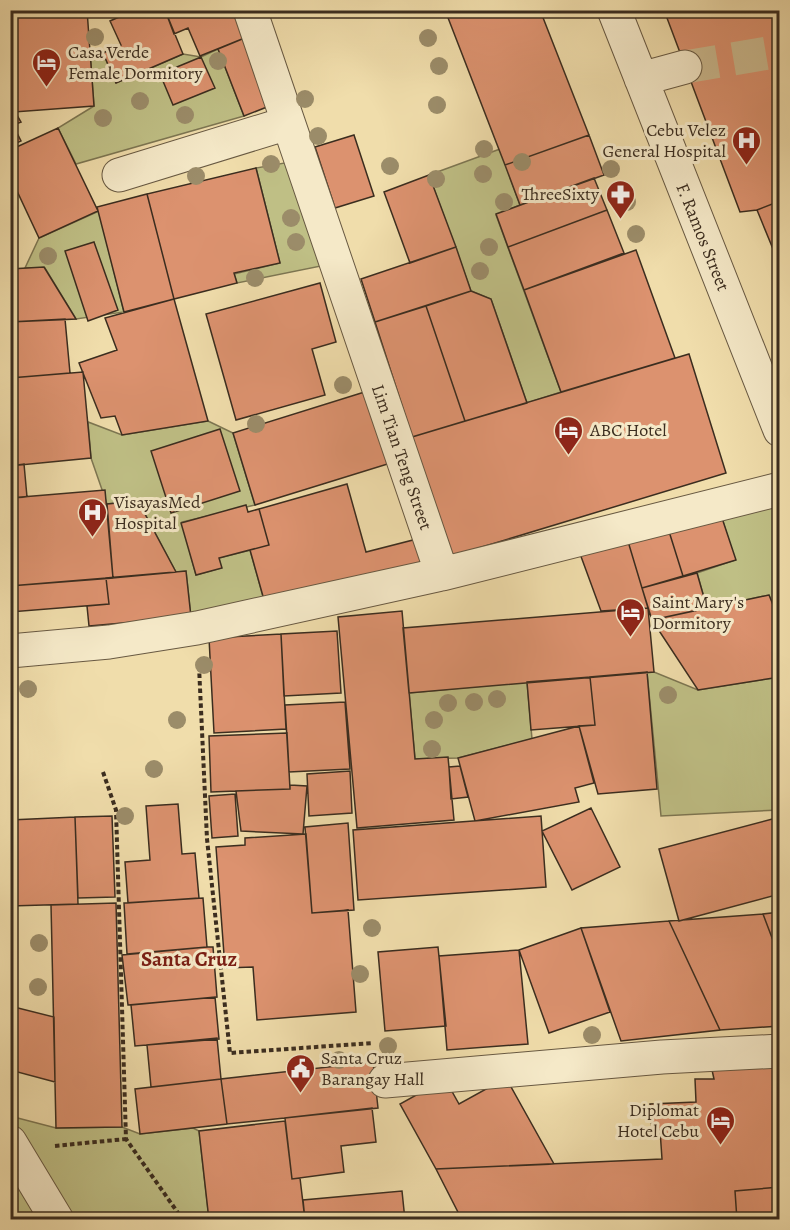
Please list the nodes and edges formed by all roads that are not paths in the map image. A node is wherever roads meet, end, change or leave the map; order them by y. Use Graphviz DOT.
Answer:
graph roads {
  1 [pos="250,10"];
  2 [pos="614,10"];
  3 [pos="685,68"];
  4 [pos="641,79"];
  5 [pos="288,123"];
  6 [pos="119,175"];
  7 [pos="780,430"];
  8 [pos="780,489"];
  9 [pos="442,573"];
  10 [pos="10,651"];
  11 [pos="780,1050"];
  12 [pos="384,1081"];
  13 [pos="10,1142"];
  14 [pos="57,1220"];
  1 -- 5 [label="street, Lim Tian Teng Street"];
  2 -- 4 [label="street, F. Ramos Street"];
  3 -- 4 [label="street"];
  4 -- 7 [label="street, F. Ramos Street"];
  5 -- 6 [label="street"];
  5 -- 9 [label="street, Lim Tian Teng Street"];
  8 -- 9 [label="street"];
  9 -- 10 [label="street"];
  11 -- 12 [label="street"];
  13 -- 14 [label="street"];
}
